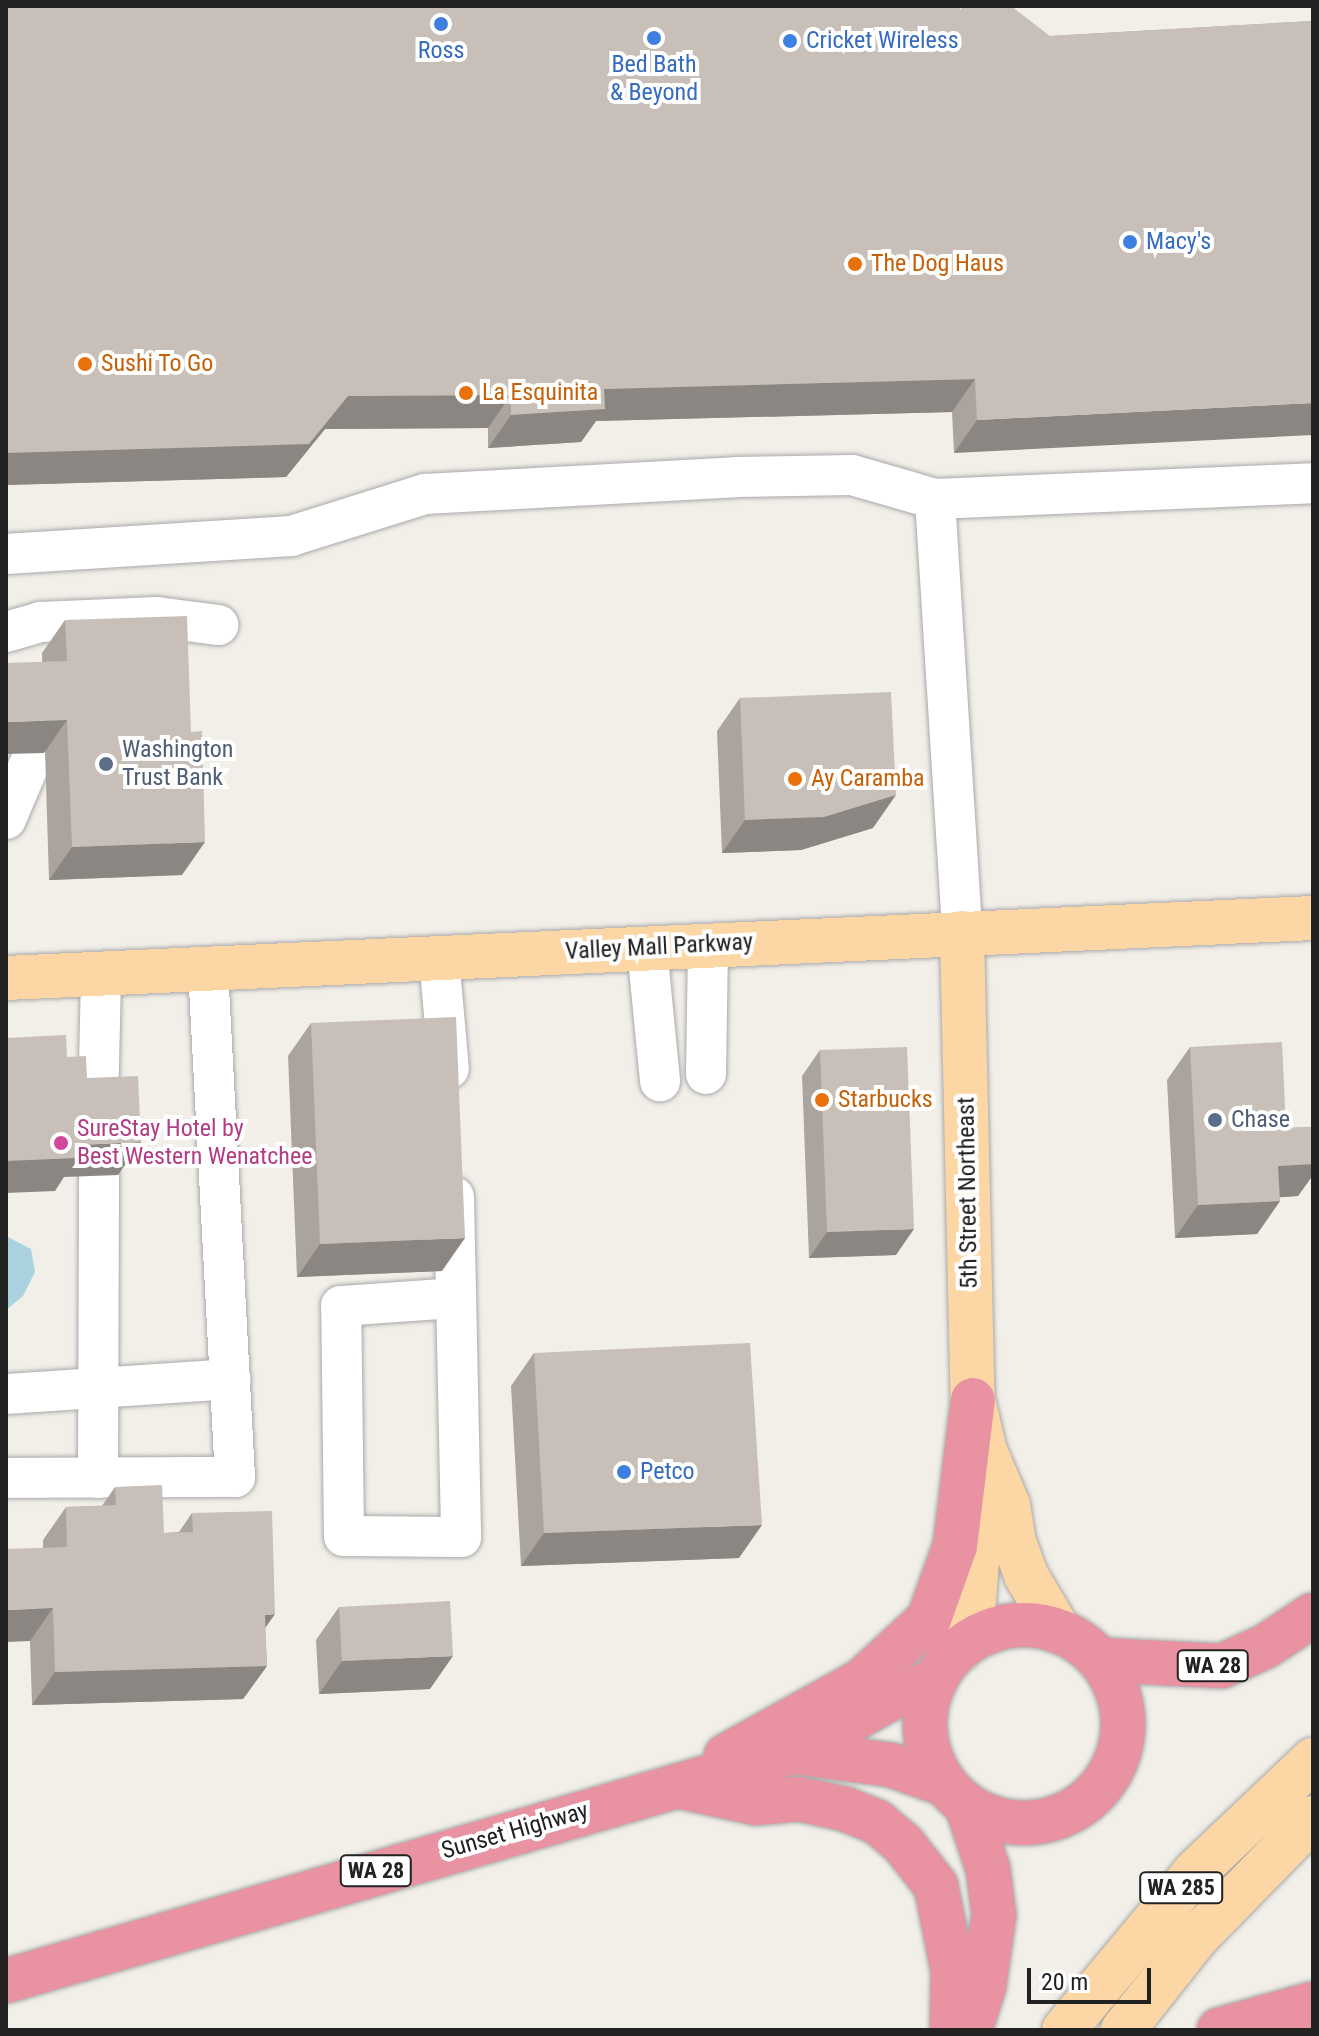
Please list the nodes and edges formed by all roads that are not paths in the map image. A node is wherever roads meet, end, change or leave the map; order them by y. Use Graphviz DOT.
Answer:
graph roads {
  1 [pos="1313,483"];
  2 [pos="935,499"];
  3 [pos="6,554"];
  4 [pos="218,625"];
  5 [pos="23,627"];
  6 [pos="23,669"];
  7 [pos="6,809"];
  8 [pos="6,819"];
  9 [pos="1313,918"];
  10 [pos="962,933"];
  11 [pos="708,945"];
  12 [pos="647,948"];
  13 [pos="439,958"];
  14 [pos="208,969"];
  15 [pos="101,974"];
  16 [pos="6,978"];
  17 [pos="706,1074"];
  18 [pos="660,1081"];
  19 [pos="452,1104"];
  20 [pos="98,1110"];
  21 [pos="454,1163"];
  22 [pos="99,1176"];
  23 [pos="456,1298"];
  24 [pos="230,1379"];
  25 [pos="99,1387"];
  26 [pos="6,1394"];
  27 [pos="973,1400"];
  28 [pos="985,1451"];
  29 [pos="6,1478"];
  30 [pos="98,1478"];
  31 [pos="1313,1615"];
  32 [pos="1059,1631"];
  33 [pos="1100,1660"];
  34 [pos="947,1665"];
  35 [pos="794,1752"];
  36 [pos="1313,1760"];
  37 [pos="675,1786"];
  38 [pos="956,1795"];
  39 [pos="1313,1818"];
  40 [pos="6,1981"];
  41 [pos="1313,2004"];
  42 [pos="952,2030"];
  43 [pos="970,2030"];
  44 [pos="1064,2030"];
  45 [pos="1123,2030"];
  46 [pos="1219,2030"];
  1 -- 2 [label="lane"];
  2 -- 3 [label="lane"];
  2 -- 10 [label="lane"];
  4 -- 5 [label="lane"];
  5 -- 6 [label="lane"];
  7 -- 8 [label="lane"];
  9 -- 10 [label="main road, Valley Mall Parkway"];
  10 -- 11 [label="main road, Valley Mall Parkway"];
  10 -- 27 [label="main road, 5th Street Northeast"];
  11 -- 12 [label="main road, Valley Mall Parkway"];
  11 -- 17 [label="lane"];
  12 -- 13 [label="main road, Valley Mall Parkway"];
  12 -- 18 [label="lane"];
  13 -- 14 [label="main road, Valley Mall Parkway"];
  13 -- 19 [label="lane"];
  14 -- 15 [label="main road, Valley Mall Parkway"];
  14 -- 24 [label="lane"];
  15 -- 16 [label="main road, Valley Mall Parkway"];
  15 -- 20 [label="lane"];
  21 -- 23 [label="lane"];
  22 -- 25 [label="lane"];
  23 -- 23 [label="lane"];
  24 -- 25 [label="lane"];
  24 -- 30 [label="lane"];
  25 -- 26 [label="lane"];
  25 -- 30 [label="lane"];
  27 -- 28 [label="main road, 5th Street Northeast"];
  27 -- 37 [label="highway"];
  28 -- 32 [label="main road, 5th Street Northeast"];
  28 -- 34 [label="main road, 5th Street Northeast"];
  29 -- 30 [label="lane"];
  31 -- 33 [label="highway, WA 28"];
  32 -- 33 [label="highway, WA 28"];
  32 -- 34 [label="highway, WA 28"];
  33 -- 38 [label="highway"];
  34 -- 35 [label="highway, Sunset Highway / WA 28"];
  34 -- 38 [label="highway"];
  35 -- 37 [label="highway, Sunset Highway / WA 28"];
  35 -- 38 [label="highway, Sunset Highway"];
  36 -- 44 [label="main road, WA 285"];
  37 -- 40 [label="highway, Sunset Highway / WA 28"];
  37 -- 42 [label="highway"];
  38 -- 43 [label="highway"];
  39 -- 45 [label="main road, WA 285"];
  41 -- 46 [label="highway"];
}
